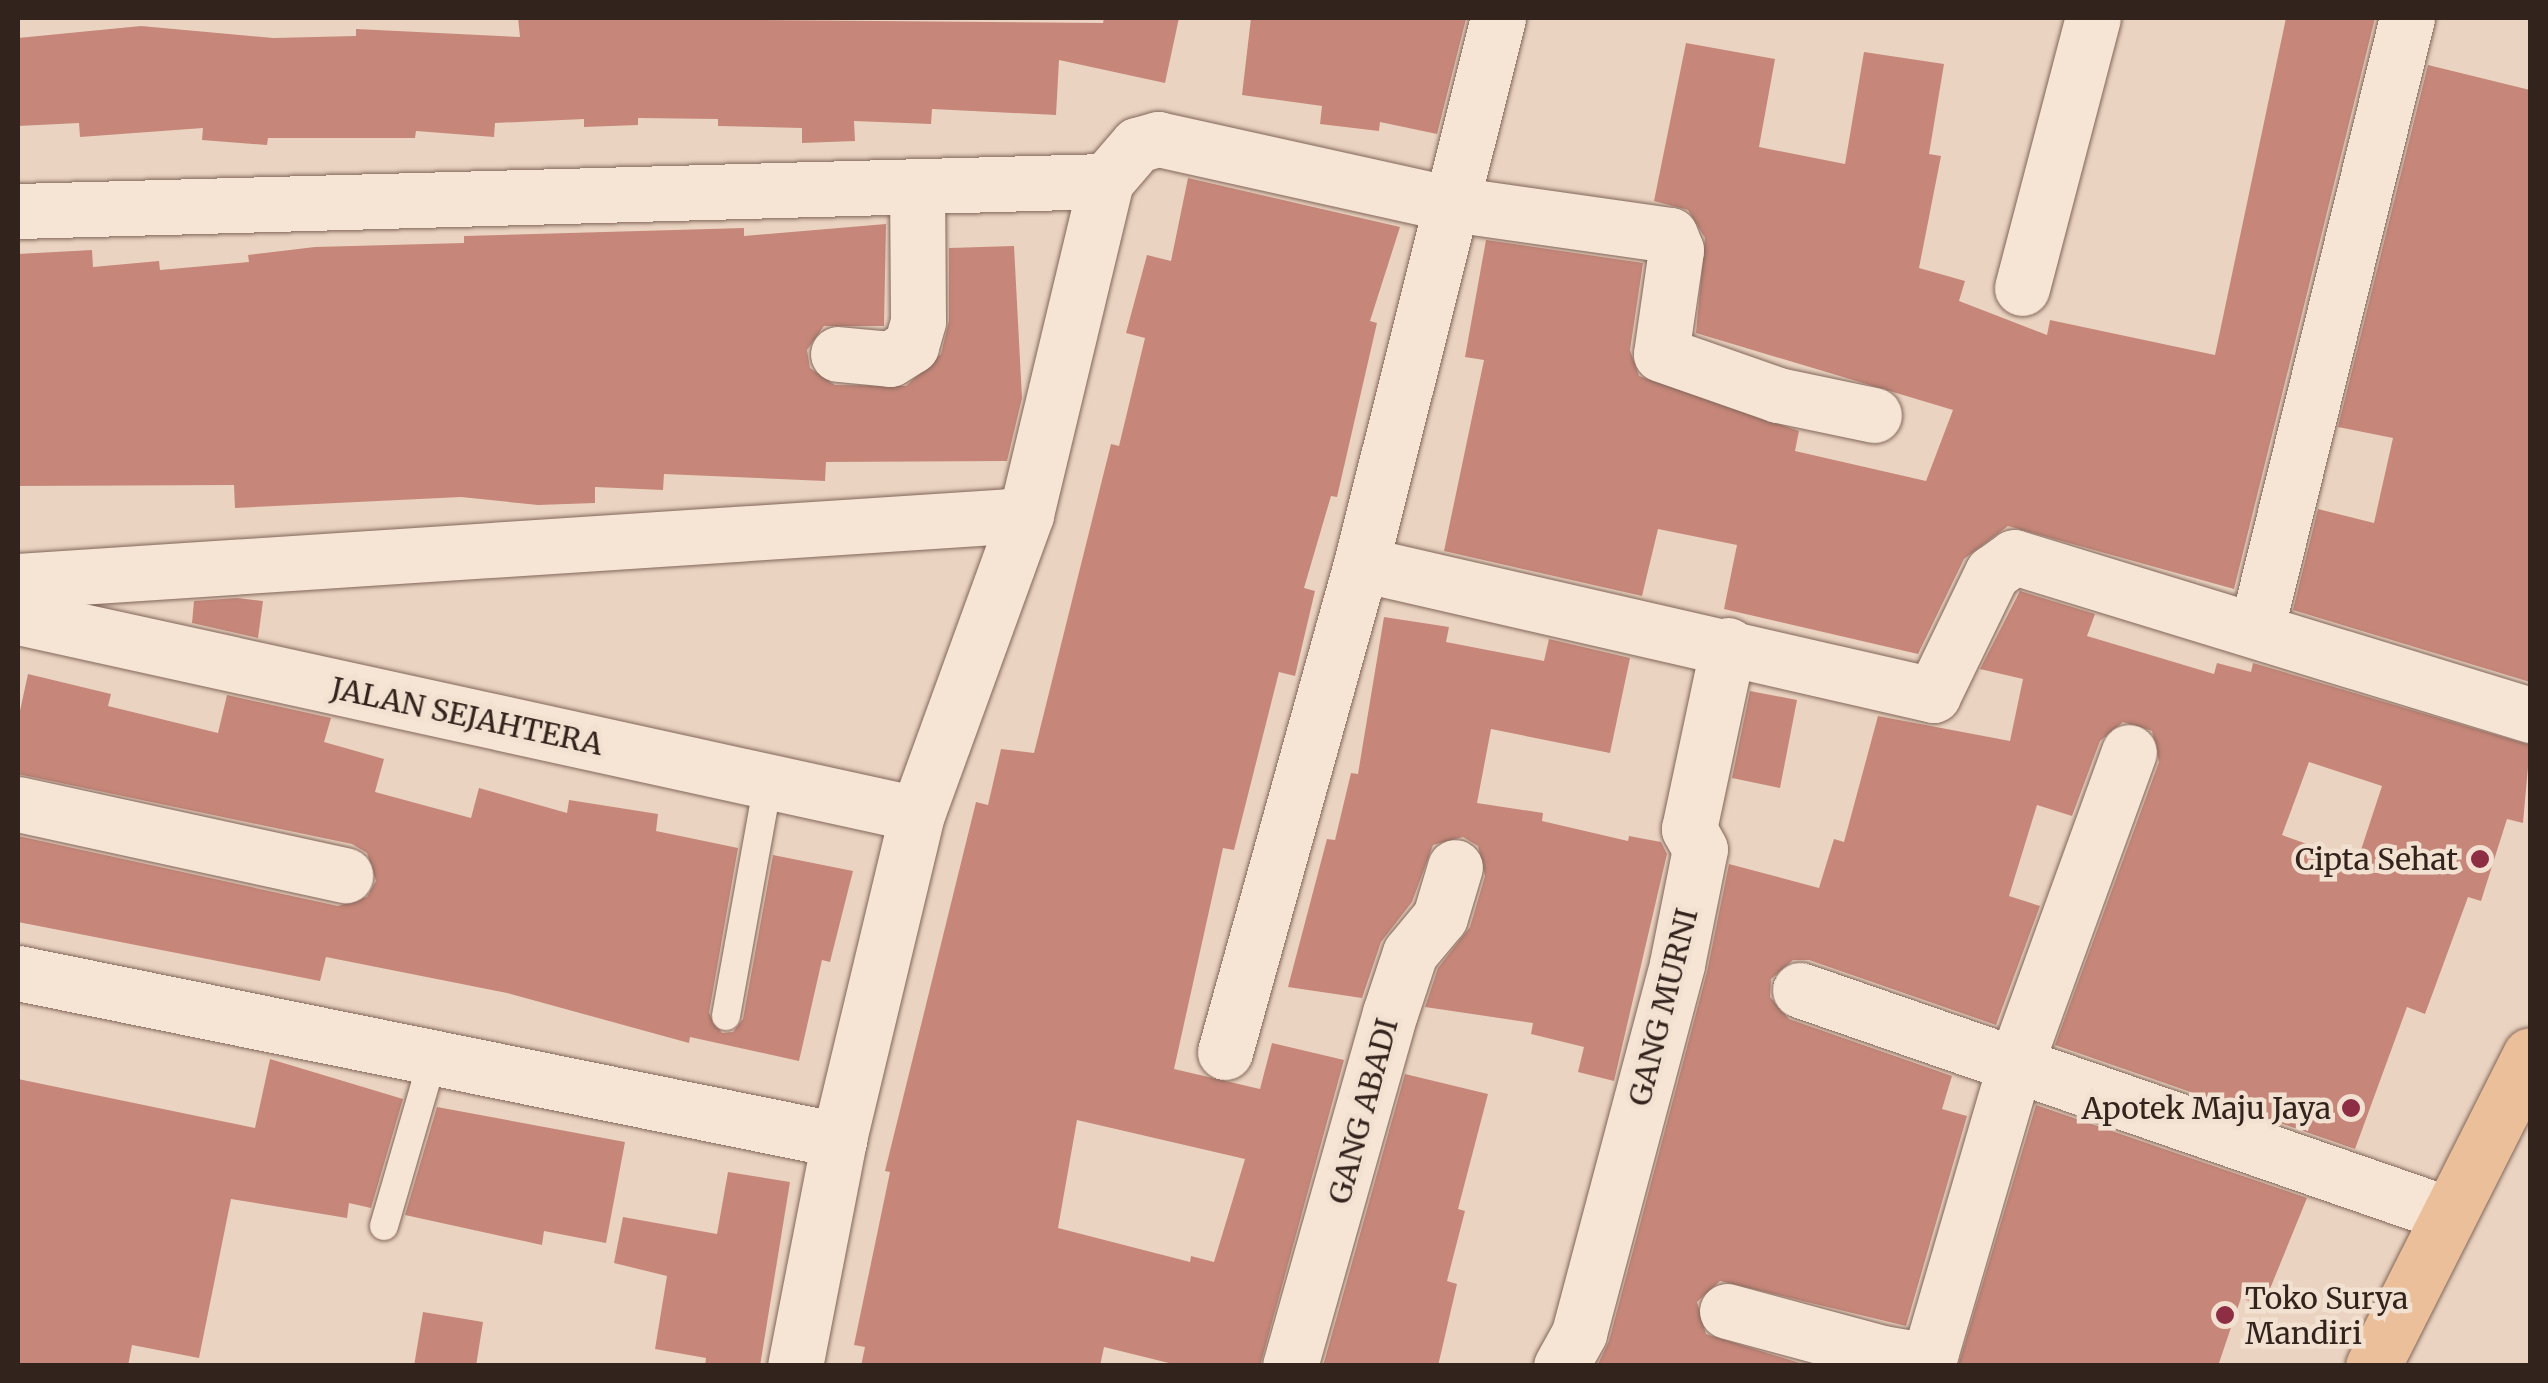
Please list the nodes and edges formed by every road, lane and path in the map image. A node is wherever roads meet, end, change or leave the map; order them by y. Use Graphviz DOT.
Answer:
graph roads {
  1 [pos="1498,18"];
  2 [pos="2092,18"];
  3 [pos="2407,18"];
  4 [pos="1106,181"];
  5 [pos="917,190"];
  6 [pos="1452,204"];
  7 [pos="18,211"];
  8 [pos="2022,288"];
  9 [pos="838,354"];
  10 [pos="1874,415"];
  11 [pos="1026,514"];
  12 [pos="1360,564"];
  13 [pos="18,581"];
  14 [pos="18,617"];
  15 [pos="2257,627"];
  16 [pos="1728,645"];
  17 [pos="2530,714"];
  18 [pos="2129,752"];
  19 [pos="768,783"];
  20 [pos="18,804"];
  21 [pos="918,814"];
  22 [pos="1455,867"];
  23 [pos="345,875"];
  24 [pos="18,973"];
  25 [pos="1800,990"];
  26 [pos="726,1016"];
  27 [pos="1225,1052"];
  28 [pos="434,1058"];
  29 [pos="2015,1065"];
  30 [pos="2523,1087"];
  31 [pos="839,1140"];
  32 [pos="2448,1214"];
  33 [pos="384,1226"];
  34 [pos="1727,1311"];
  35 [pos="795,1366"];
  36 [pos="1290,1366"];
  37 [pos="1561,1366"];
  38 [pos="2373,1366"];
  1 -- 6 [label="street"];
  2 -- 8 [label="street"];
  3 -- 15 [label="street"];
  4 -- 5 [label="street"];
  4 -- 6 [label="street"];
  4 -- 11 [label="street"];
  5 -- 7 [label="street"];
  5 -- 9 [label="street"];
  6 -- 10 [label="street"];
  6 -- 12 [label="street"];
  11 -- 13 [label="street"];
  11 -- 21 [label="street"];
  12 -- 16 [label="street"];
  12 -- 27 [label="street"];
  14 -- 19 [label="street, JALAN SEJAHTERA"];
  15 -- 16 [label="street"];
  15 -- 17 [label="street"];
  16 -- 37 [label="street, GANG MURNI"];
  18 -- 29 [label="street"];
  19 -- 21 [label="street, JALAN SEJAHTERA"];
  19 -- 26 [label="lane"];
  20 -- 23 [label="street"];
  21 -- 31 [label="street"];
  22 -- 36 [label="street, GANG ABADI"];
  24 -- 28 [label="street"];
  25 -- 29 [label="street"];
  28 -- 31 [label="street"];
  28 -- 33 [label="lane"];
  29 -- 32 [label="street"];
  29 -- 34 [label="street"];
  30 -- 32 [label="main road"];
  31 -- 35 [label="street"];
  32 -- 38 [label="main road"];
}
